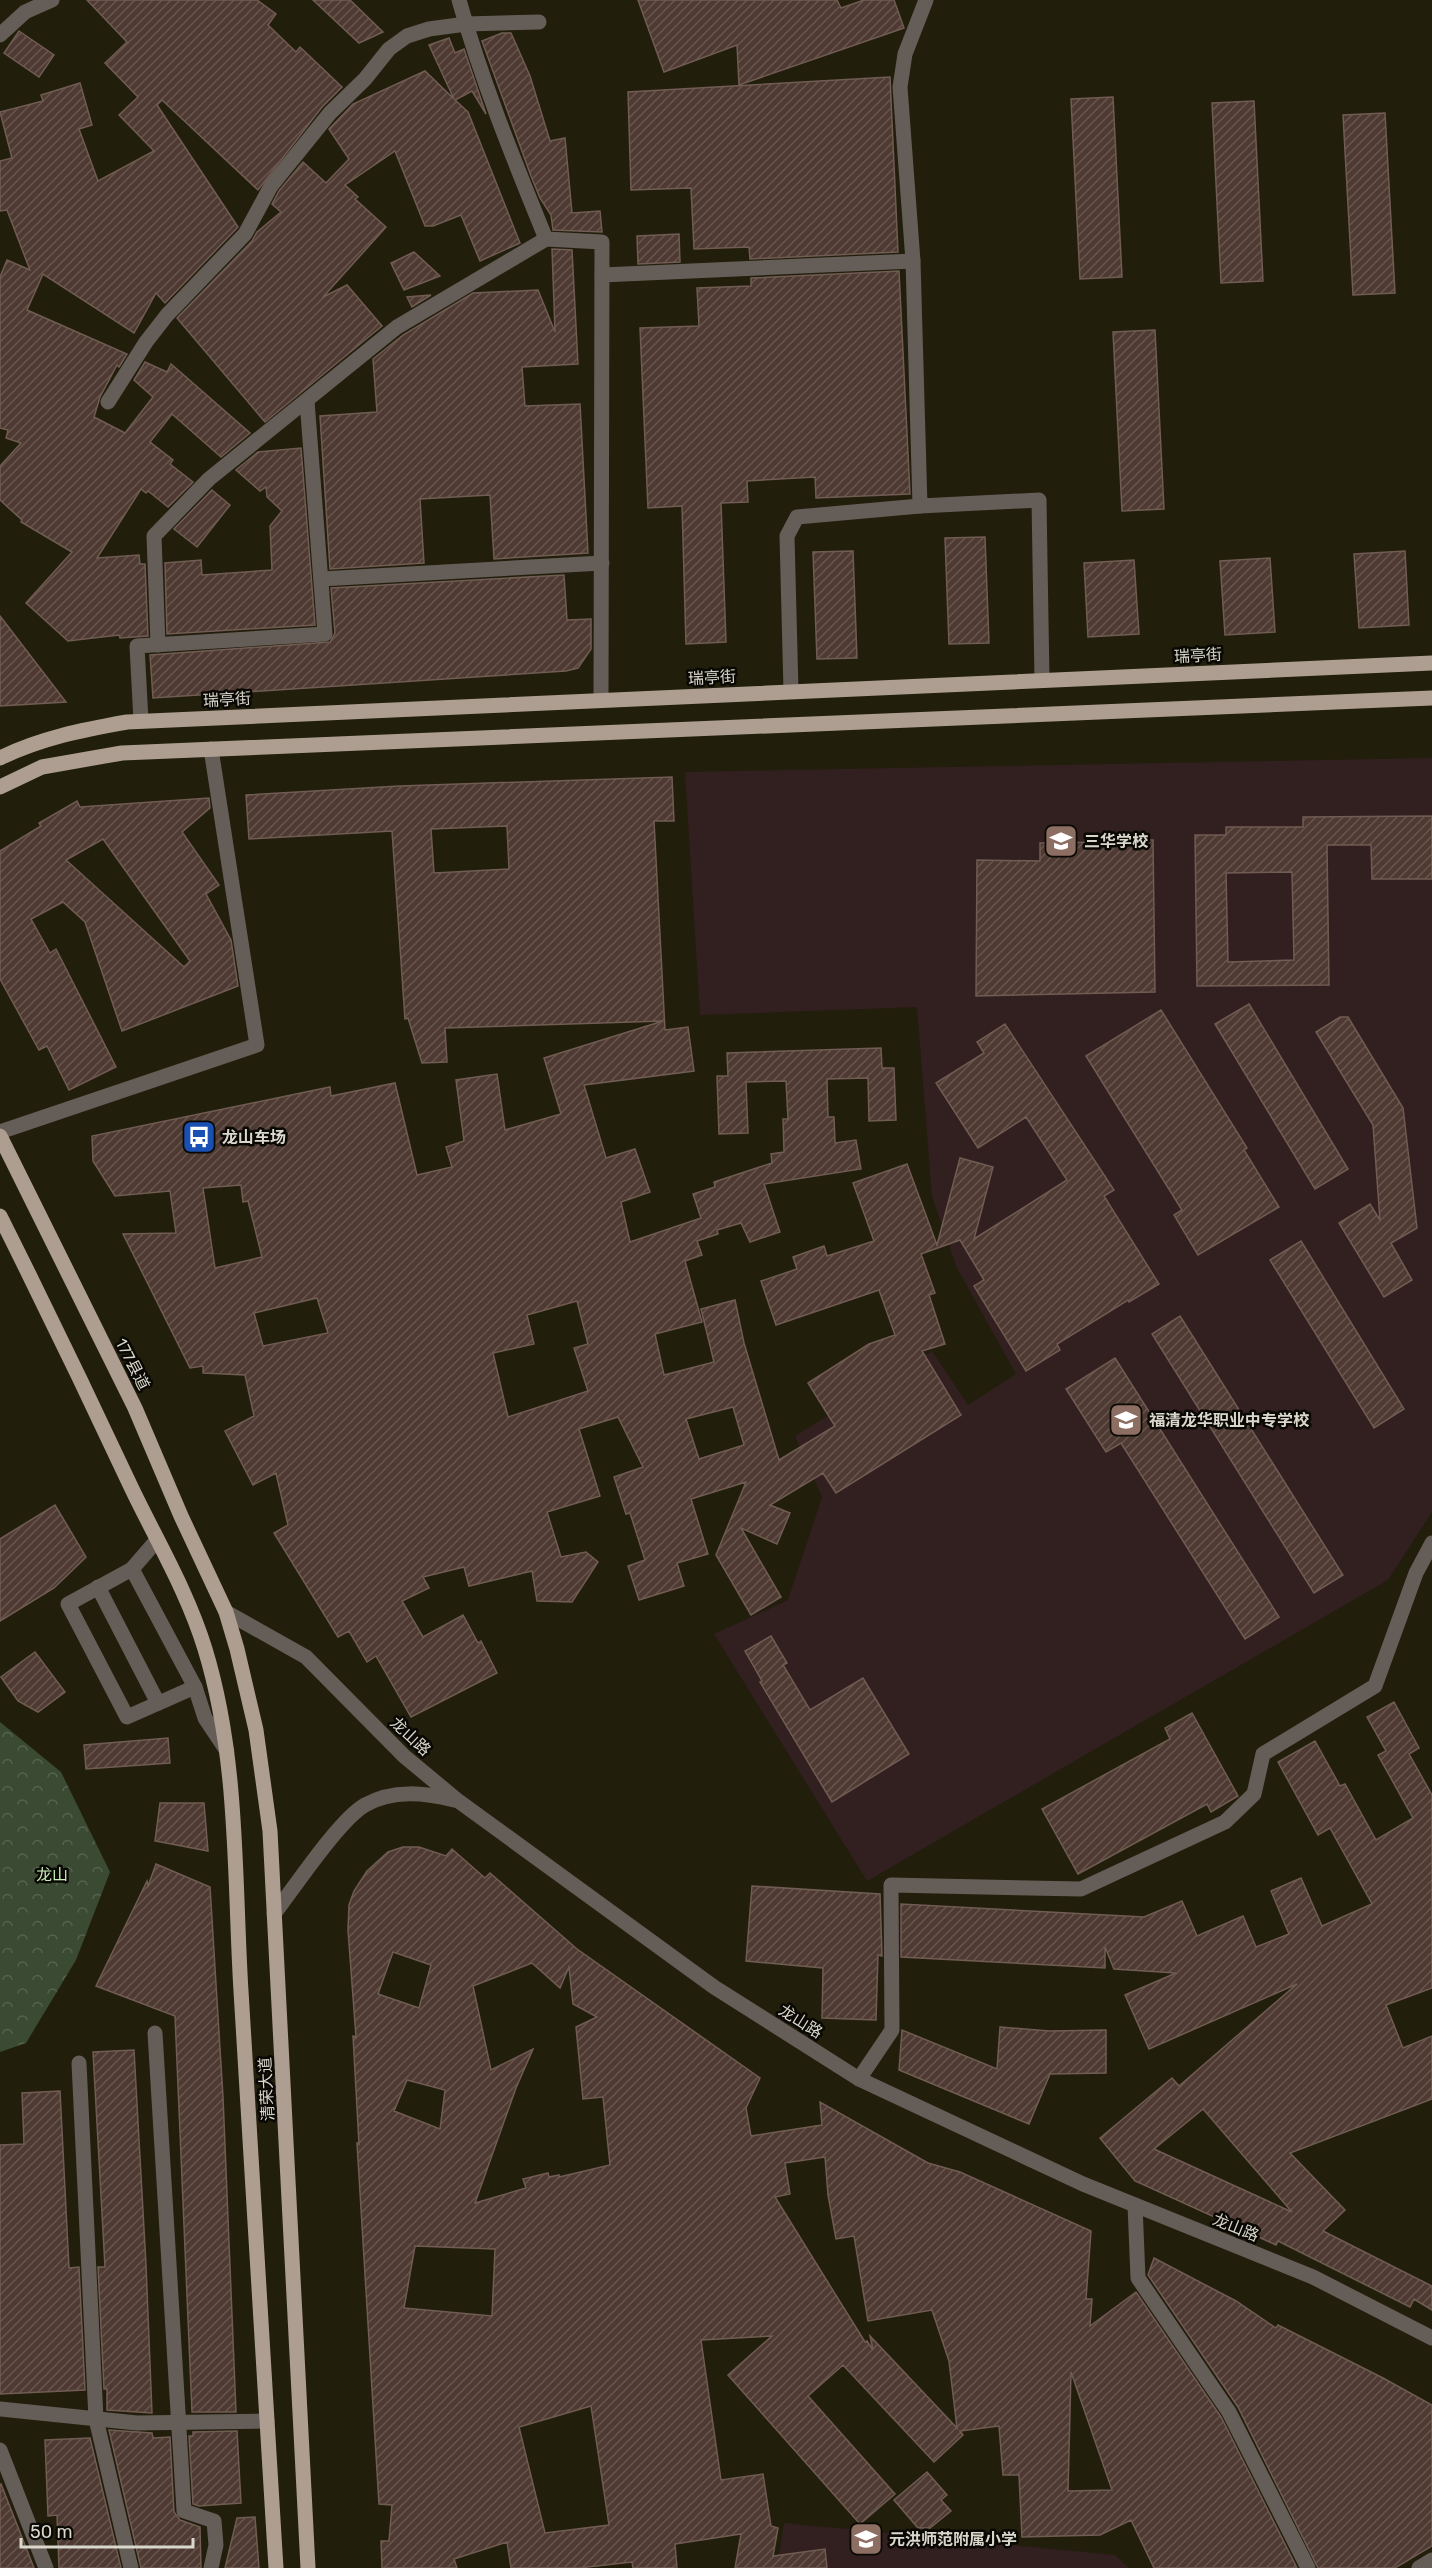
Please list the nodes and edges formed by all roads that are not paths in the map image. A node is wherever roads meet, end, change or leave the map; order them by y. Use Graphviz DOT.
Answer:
graph roads {
  1 [pos="52,0"];
  2 [pos="459,0"];
  3 [pos="926,0"];
  4 [pos="539,22"];
  5 [pos="466,24"];
  6 [pos="0,35"];
  7 [pos="546,239"];
  8 [pos="913,261"];
  9 [pos="602,275"];
  10 [pos="307,401"];
  11 [pos="108,402"];
  12 [pos="920,506"];
  13 [pos="602,563"];
  14 [pos="321,579"];
  15 [pos="158,645"];
  16 [pos="1432,663"];
  17 [pos="1042,680"];
  18 [pos="790,692"];
  19 [pos="1432,698"];
  20 [pos="601,700"];
  21 [pos="141,721"];
  22 [pos="211,749"];
  23 [pos="0,758"];
  24 [pos="0,787"];
  25 [pos="0,1134"];
  26 [pos="0,1216"];
  27 [pos="157,1540"];
  28 [pos="1432,1543"];
  29 [pos="132,1569"];
  30 [pos="98,1587"];
  31 [pos="226,1612"];
  32 [pos="195,1687"];
  33 [pos="158,1703"];
  34 [pos="227,1751"];
  35 [pos="457,1800"];
  36 [pos="274,1914"];
  37 [pos="154,2033"];
  38 [pos="79,2063"];
  39 [pos="859,2079"];
  40 [pos="1135,2205"];
  41 [pos="1432,2338"];
  42 [pos="0,2409"];
  43 [pos="96,2419"];
  44 [pos="267,2421"];
  45 [pos="179,2422"];
  46 [pos="0,2450"];
  47 [pos="1432,2560"];
  48 [pos="46,2568"];
  49 [pos="131,2568"];
  50 [pos="211,2568"];
  51 [pos="276,2568"];
  52 [pos="308,2568"];
  53 [pos="1308,2568"];
  54 [pos="1419,2568"];
  1 -- 6 [label="street"];
  2 -- 5 [label="street"];
  3 -- 8 [label="street"];
  4 -- 5 [label="street"];
  5 -- 7 [label="street"];
  5 -- 11 [label="street"];
  7 -- 9 [label="street"];
  7 -- 10 [label="street"];
  8 -- 9 [label="street"];
  8 -- 12 [label="street"];
  9 -- 13 [label="street"];
  10 -- 14 [label="street"];
  10 -- 15 [label="street"];
  12 -- 17 [label="street"];
  12 -- 18 [label="street"];
  13 -- 14 [label="street"];
  13 -- 20 [label="street"];
  14 -- 15 [label="street"];
  15 -- 21 [label="street"];
  16 -- 17 [label="main road, 瑞亭街"];
  17 -- 18 [label="main road, 瑞亭街"];
  18 -- 20 [label="main road, 瑞亭街"];
  19 -- 22 [label="main road"];
  20 -- 21 [label="main road, 瑞亭街"];
  21 -- 23 [label="main road, 瑞亭街"];
  22 -- 24 [label="main road"];
  22 -- 25 [label="street"];
  25 -- 31 [label="main road, 177县道"];
  26 -- 27 [label="main road"];
  27 -- 29 [label="street"];
  27 -- 34 [label="main road, 清荣大道"];
  28 -- 39 [label="street"];
  29 -- 30 [label="street"];
  29 -- 32 [label="street"];
  30 -- 33 [label="street"];
  30 -- 33 [label="street"];
  31 -- 35 [label="street, 龙山路"];
  31 -- 36 [label="main road, 清荣大道"];
  32 -- 33 [label="street"];
  32 -- 34 [label="street"];
  34 -- 44 [label="main road, 清荣大道"];
  35 -- 36 [label="street"];
  35 -- 39 [label="street, 龙山路"];
  36 -- 52 [label="main road, 清荣大道"];
  37 -- 45 [label="street"];
  38 -- 43 [label="street"];
  39 -- 40 [label="street, 龙山路"];
  40 -- 41 [label="street, 龙山路"];
  40 -- 53 [label="street"];
  42 -- 43 [label="street"];
  43 -- 45 [label="street"];
  43 -- 49 [label="street"];
  44 -- 45 [label="street"];
  44 -- 51 [label="main road, 清荣大道"];
  45 -- 50 [label="street"];
  46 -- 48 [label="street"];
  47 -- 54 [label="street"];
}
